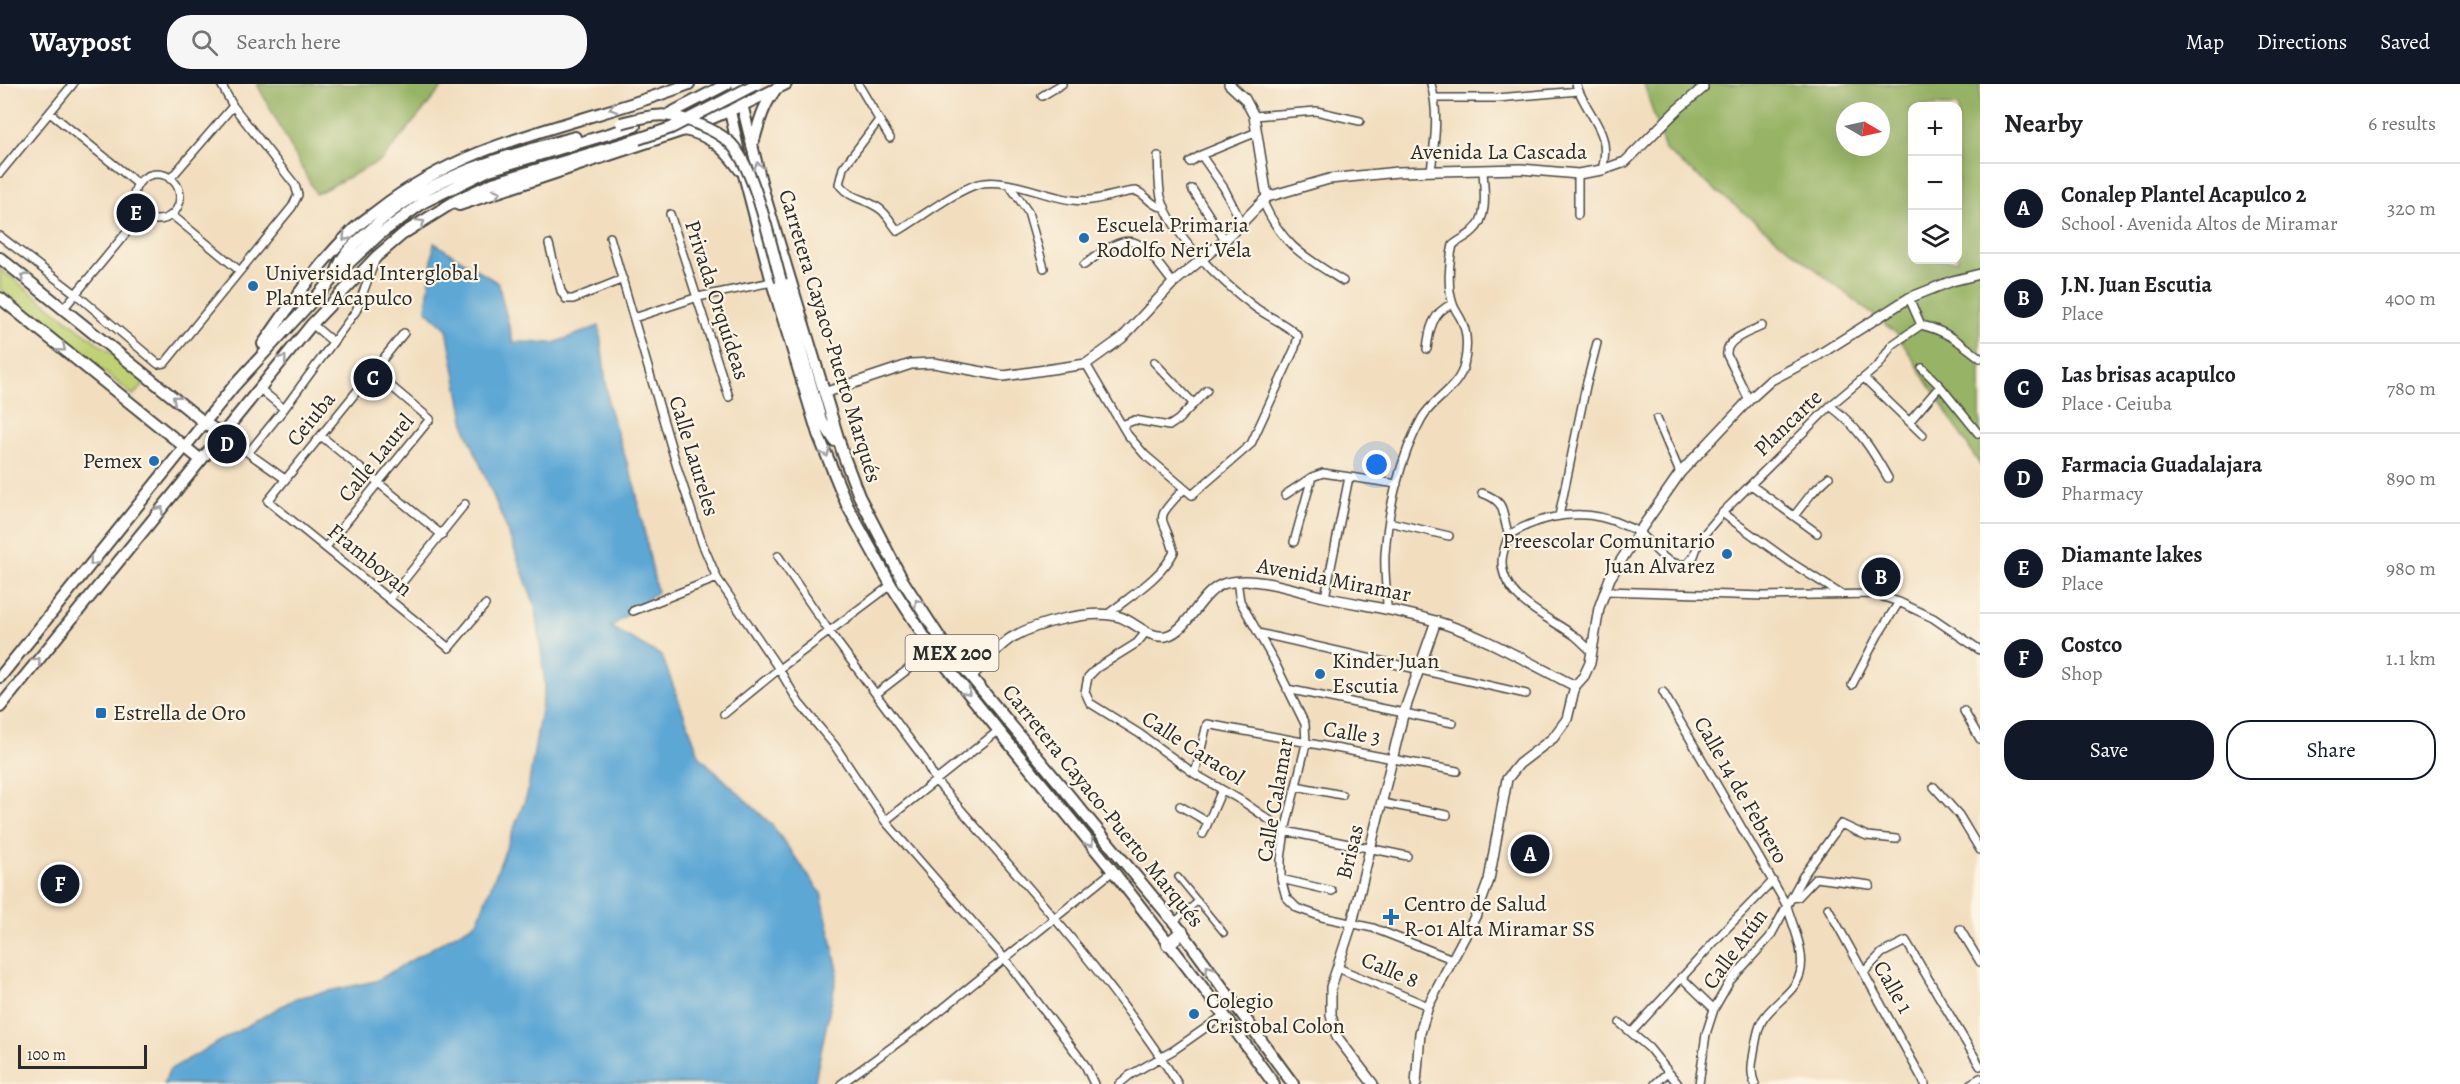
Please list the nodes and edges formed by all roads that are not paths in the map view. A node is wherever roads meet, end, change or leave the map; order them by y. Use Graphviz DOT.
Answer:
graph roads {
  1 [pos="74,84"];
  2 [pos="221,84"];
  3 [pos="725,84"];
  4 [pos="737,84"];
  5 [pos="756,84"];
  6 [pos="858,84"];
  7 [pos="1062,84"];
  8 [pos="1231,84"];
  9 [pos="1431,84"];
  10 [pos="684,85"];
  11 [pos="782,86"];
  12 [pos="1577,88"];
  13 [pos="1702,88"];
  14 [pos="1042,96"];
  15 [pos="1435,98"];
  16 [pos="233,105"];
  17 [pos="743,105"];
  18 [pos="729,111"];
  19 [pos="50,113"];
  20 [pos="1254,116"];
  21 [pos="879,120"];
  22 [pos="1360,121"];
  23 [pos="684,130"];
  24 [pos="1257,132"];
  25 [pos="890,138"];
  26 [pos="753,144"];
  27 [pos="1201,154"];
  28 [pos="1158,156"];
  29 [pos="1190,162"];
  30 [pos="1431,170"];
  31 [pos="1602,170"];
  32 [pos="1483,171"];
  33 [pos="0,173"];
  34 [pos="1578,174"];
  35 [pos="744,175"];
  36 [pos="170,178"];
  37 [pos="138,184"];
  38 [pos="1010,186"];
  39 [pos="1192,189"];
  40 [pos="1265,199"];
  41 [pos="1165,207"];
  42 [pos="442,211"];
  43 [pos="172,214"];
  44 [pos="670,214"];
  45 [pos="141,215"];
  46 [pos="1578,215"];
  47 [pos="1242,224"];
  48 [pos="0,236"];
  49 [pos="610,237"];
  50 [pos="1225,240"];
  51 [pos="549,244"];
  52 [pos="377,256"];
  53 [pos="0,258"];
  54 [pos="1203,258"];
  55 [pos="1084,265"];
  56 [pos="1044,268"];
  57 [pos="240,271"];
  58 [pos="1980,274"];
  59 [pos="336,275"];
  60 [pos="622,279"];
  61 [pos="777,281"];
  62 [pos="1343,281"];
  63 [pos="1173,283"];
  64 [pos="75,294"];
  65 [pos="698,297"];
  66 [pos="0,298"];
  67 [pos="1909,298"];
  68 [pos="1452,304"];
  69 [pos="64,308"];
  70 [pos="634,318"];
  71 [pos="312,324"];
  72 [pos="1921,325"];
  73 [pos="1762,326"];
  74 [pos="404,333"];
  75 [pos="333,342"];
  76 [pos="1597,343"];
  77 [pos="1427,349"];
  78 [pos="1980,358"];
  79 [pos="1154,363"];
  80 [pos="1086,364"];
  81 [pos="1922,368"];
  82 [pos="373,372"];
  83 [pos="1864,378"];
  84 [pos="1940,386"];
  85 [pos="233,387"];
  86 [pos="259,388"];
  87 [pos="1207,390"];
  88 [pos="824,393"];
  89 [pos="729,397"];
  90 [pos="1749,400"];
  91 [pos="1194,404"];
  92 [pos="1830,406"];
  93 [pos="284,409"];
  94 [pos="1657,419"];
  95 [pos="1910,421"];
  96 [pos="205,423"];
  97 [pos="1122,425"];
  98 [pos="1978,433"];
  99 [pos="223,435"];
  100 [pos="1923,435"];
  101 [pos="321,436"];
  102 [pos="185,447"];
  103 [pos="249,452"];
  104 [pos="843,454"];
  105 [pos="201,460"];
  106 [pos="1680,473"];
  107 [pos="1312,477"];
  108 [pos="1349,477"];
  109 [pos="1829,477"];
  110 [pos="1888,478"];
  111 [pos="285,479"];
  112 [pos="378,483"];
  113 [pos="1397,484"];
  114 [pos="1751,485"];
  115 [pos="1184,489"];
  116 [pos="1482,493"];
  117 [pos="1285,495"];
  118 [pos="268,501"];
  119 [pos="465,504"];
  120 [pos="1722,513"];
  121 [pos="1559,516"];
  122 [pos="1794,516"];
  123 [pos="1389,522"];
  124 [pos="1639,532"];
  125 [pos="1817,533"];
  126 [pos="442,535"];
  127 [pos="1509,535"];
  128 [pos="1449,536"];
  129 [pos="1294,542"];
  130 [pos="326,547"];
  131 [pos="778,556"];
  132 [pos="717,578"];
  133 [pos="1237,581"];
  134 [pos="891,585"];
  135 [pos="1605,591"];
  136 [pos="1840,593"];
  137 [pos="1325,597"];
  138 [pos="389,599"];
  139 [pos="1899,602"];
  140 [pos="485,605"];
  141 [pos="1387,609"];
  142 [pos="633,610"];
  143 [pos="1108,614"];
  144 [pos="1436,621"];
  145 [pos="829,631"];
  146 [pos="1146,632"];
  147 [pos="1258,633"];
  148 [pos="933,650"];
  149 [pos="1979,650"];
  150 [pos="1592,652"];
  151 [pos="779,669"];
  152 [pos="1419,670"];
  153 [pos="972,676"];
  154 [pos="0,677"];
  155 [pos="1852,685"];
  156 [pos="1575,686"];
  157 [pos="1287,689"];
  158 [pos="1663,692"];
  159 [pos="876,694"];
  160 [pos="1526,694"];
  161 [pos="0,707"];
  162 [pos="1964,711"];
  163 [pos="724,714"];
  164 [pos="1403,715"];
  165 [pos="1453,723"];
  166 [pos="998,731"];
  167 [pos="1980,739"];
  168 [pos="1306,744"];
  169 [pos="1393,758"];
  170 [pos="1457,771"];
  171 [pos="1195,774"];
  172 [pos="936,781"];
  173 [pos="1296,786"];
  174 [pos="1935,787"];
  175 [pos="1222,790"];
  176 [pos="1342,795"];
  177 [pos="1382,803"];
  178 [pos="1180,807"];
  179 [pos="1447,815"];
  180 [pos="885,821"];
  181 [pos="1208,822"];
  182 [pos="1285,831"];
  183 [pos="1203,834"];
  184 [pos="1896,839"];
  185 [pos="1371,848"];
  186 [pos="1980,850"];
  187 [pos="1407,856"];
  188 [pos="1113,872"];
  189 [pos="1178,877"];
  190 [pos="1281,879"];
  191 [pos="1773,881"];
  192 [pos="1870,885"];
  193 [pos="1332,891"];
  194 [pos="1791,898"];
  195 [pos="1198,901"];
  196 [pos="1787,906"];
  197 [pos="1828,908"];
  198 [pos="1055,919"];
  199 [pos="1352,923"];
  200 [pos="1178,927"];
  201 [pos="1960,929"];
  202 [pos="1224,933"];
  203 [pos="1168,944"];
  204 [pos="1005,959"];
  205 [pos="1452,959"];
  206 [pos="1980,962"];
  207 [pos="1338,968"];
  208 [pos="1864,972"];
  209 [pos="1681,977"];
  210 [pos="1428,1006"];
  211 [pos="1714,1009"];
  212 [pos="1224,1015"];
  213 [pos="1620,1023"];
  214 [pos="1632,1032"];
  215 [pos="1161,1057"];
  216 [pos="1980,1066"];
  217 [pos="1667,1073"];
  218 [pos="1980,1078"];
  219 [pos="1121,1083"];
  220 [pos="841,1084"];
  221 [pos="1094,1084"];
  222 [pos="1178,1084"];
  223 [pos="1274,1084"];
  224 [pos="1293,1084"];
  225 [pos="1373,1084"];
  226 [pos="1416,1084"];
  227 [pos="1655,1084"];
  228 [pos="1678,1084"];
  229 [pos="1699,1084"];
  230 [pos="1755,1084"];
  231 [pos="1925,1084"];
  232 [pos="1970,1084"];
  1 -- 19 [label="street"];
  2 -- 16 [label="street"];
  3 -- 18 [label="main road, Carretera Cayaco-Puerto Marqués"];
  3 -- 59 [label="main road, bridge"];
  4 -- 17 [label="main road, Carretera Cayaco-Puerto Marqués"];
  5 -- 42 [label="main road, bridge"];
  6 -- 21 [label="street"];
  7 -- 14 [label="street"];
  8 -- 20 [label="street"];
  9 -- 15 [label="street"];
  10 -- 85 [label="main road, one-way"];
  11 -- 17 [label="main road"];
  11 -- 26 [label="main road"];
  12 -- 15 [label="street"];
  12 -- 31 [label="street"];
  13 -- 31 [label="street, Avenida La Cascada"];
  15 -- 30 [label="street"];
  16 -- 36 [label="street"];
  16 -- 57 [label="street"];
  17 -- 18 [label="main road"];
  17 -- 26 [label="main road, Carretera Cayaco-Puerto Marqués / MEX 200"];
  18 -- 23 [label="main road"];
  18 -- 35 [label="main road, Carretera Cayaco-Puerto Marqués / MEX 200"];
  19 -- 33 [label="street"];
  19 -- 37 [label="street"];
  20 -- 22 [label="street"];
  20 -- 24 [label="street"];
  21 -- 25 [label="street"];
  21 -- 38 [label="street"];
  23 -- 35 [label="main road"];
  42 -- 23 [label="main road, one-way"];
  24 -- 27 [label="street"];
  24 -- 40 [label="street"];
  88 -- 26 [label="main road, Carretera Cayaco-Puerto Marqués / MEX 200, one-way"];
  27 -- 29 [label="street"];
  27 -- 47 [label="street"];
  28 -- 41 [label="street"];
  30 -- 32 [label="street, Avenida La Cascada"];
  30 -- 40 [label="street, Avenida La Cascada"];
  31 -- 34 [label="street, Avenida La Cascada"];
  32 -- 34 [label="street, Avenida La Cascada"];
  32 -- 68 [label="street"];
  34 -- 46 [label="street"];
  35 -- 61 [label="main road, Carretera Cayaco-Puerto Marqués / MEX 200"];
  36 -- 37 [label="street"];
  36 -- 43 [label="street"];
  37 -- 45 [label="street"];
  38 -- 41 [label="street"];
  38 -- 56 [label="street"];
  39 -- 50 [label="street"];
  40 -- 47 [label="street"];
  40 -- 62 [label="street"];
  41 -- 54 [label="street"];
  52 -- 42 [label="main road, one-way"];
  43 -- 45 [label="street"];
  43 -- 57 [label="street"];
  44 -- 65 [label="street, Privada Orquídeas"];
  45 -- 64 [label="street"];
  47 -- 50 [label="street"];
  48 -- 64 [label="street"];
  49 -- 60 [label="street, Calle Laureles"];
  50 -- 54 [label="street"];
  51 -- 60 [label="street"];
  52 -- 71 [label="main road"];
  52 -- 75 [label="street"];
  69 -- 53 [label="main road, one-way"];
  54 -- 63 [label="street"];
  54 -- 115 [label="street"];
  55 -- 63 [label="street"];
  57 -- 64 [label="street"];
  58 -- 67 [label="street"];
  59 -- 61 [label="main road, bridge"];
  59 -- 85 [label="main road"];
  60 -- 70 [label="street, Calle Laureles"];
  61 -- 65 [label="street"];
  61 -- 104 [label="main road"];
  61 -- 134 [label="main road, Carretera Cayaco-Puerto Marqués / MEX 200, one-way"];
  63 -- 80 [label="street"];
  64 -- 69 [label="street"];
  65 -- 70 [label="street"];
  65 -- 89 [label="street, Privada Orquídeas"];
  66 -- 102 [label="main road, one-way"];
  67 -- 72 [label="street"];
  67 -- 90 [label="street"];
  68 -- 77 [label="street"];
  68 -- 113 [label="street"];
  96 -- 69 [label="main road, one-way"];
  70 -- 132 [label="street, Calle Laureles"];
  71 -- 75 [label="street"];
  86 -- 71 [label="main road, one-way"];
  72 -- 78 [label="street"];
  72 -- 83 [label="street, Plancarte"];
  73 -- 90 [label="street"];
  74 -- 82 [label="street, Ceiuba"];
  75 -- 93 [label="street"];
  76 -- 121 [label="street"];
  79 -- 91 [label="street"];
  80 -- 88 [label="street"];
  80 -- 97 [label="street"];
  81 -- 84 [label="street"];
  82 -- 101 [label="street, Ceiuba"];
  82 -- 112 [label="street, Calle Laurel"];
  83 -- 92 [label="street, Plancarte"];
  83 -- 95 [label="street"];
  84 -- 95 [label="street"];
  84 -- 98 [label="street"];
  85 -- 96 [label="main road"];
  86 -- 93 [label="street"];
  86 -- 99 [label="main road"];
  87 -- 91 [label="street"];
  88 -- 104 [label="main road, Carretera Cayaco-Puerto Marqués / MEX 200"];
  90 -- 106 [label="street"];
  91 -- 97 [label="street"];
  92 -- 110 [label="street"];
  92 -- 114 [label="street, Plancarte"];
  93 -- 103 [label="street"];
  94 -- 106 [label="street"];
  95 -- 100 [label="street"];
  96 -- 99 [label="main road"];
  96 -- 102 [label="main road"];
  97 -- 115 [label="street"];
  99 -- 103 [label="street"];
  99 -- 105 [label="main road"];
  101 -- 111 [label="street, Ceiuba"];
  101 -- 112 [label="street"];
  102 -- 105 [label="main road"];
  102 -- 154 [label="main road, one-way"];
  103 -- 111 [label="street"];
  153 -- 104 [label="main road, Carretera Cayaco-Puerto Marqués / MEX 200, one-way"];
  161 -- 105 [label="main road, one-way"];
  106 -- 124 [label="street"];
  107 -- 108 [label="street"];
  107 -- 117 [label="street"];
  107 -- 129 [label="street"];
  108 -- 113 [label="street"];
  108 -- 137 [label="street"];
  109 -- 122 [label="street"];
  111 -- 118 [label="street, Ceiuba"];
  112 -- 126 [label="street"];
  112 -- 130 [label="street, Calle Laurel"];
  113 -- 123 [label="street"];
  114 -- 120 [label="street, Plancarte"];
  114 -- 122 [label="street"];
  115 -- 143 [label="street"];
  116 -- 127 [label="street"];
  118 -- 130 [label="street, Framboyan"];
  119 -- 126 [label="street"];
  120 -- 124 [label="street, Plancarte"];
  120 -- 136 [label="street"];
  121 -- 124 [label="street"];
  121 -- 127 [label="street"];
  122 -- 125 [label="street"];
  123 -- 128 [label="street"];
  123 -- 141 [label="street"];
  124 -- 135 [label="street"];
  126 -- 138 [label="street"];
  127 -- 150 [label="street"];
  130 -- 138 [label="street, Framboyan"];
  131 -- 145 [label="street"];
  132 -- 142 [label="street"];
  132 -- 151 [label="street, Calle Laureles"];
  133 -- 137 [label="street, Avenida Miramar"];
  133 -- 146 [label="street, Avenida Miramar"];
  133 -- 147 [label="street, Calle Calamar"];
  134 -- 145 [label="street"];
  134 -- 148 [label="main road, Carretera Cayaco-Puerto Marqués / MEX 200"];
  135 -- 136 [label="street"];
  135 -- 150 [label="street"];
  136 -- 139 [label="street"];
  137 -- 141 [label="street, Avenida Miramar"];
  138 -- 140 [label="street, Framboyan"];
  139 -- 149 [label="street"];
  139 -- 155 [label="street"];
  141 -- 144 [label="street, Avenida Miramar"];
  143 -- 146 [label="street"];
  143 -- 153 [label="street"];
  144 -- 152 [label="street, Brisas"];
  144 -- 156 [label="street, Avenida Miramar"];
  145 -- 151 [label="street"];
  145 -- 159 [label="street"];
  146 -- 171 [label="street, Calle Caracol"];
  147 -- 152 [label="street"];
  147 -- 157 [label="street, Calle Calamar"];
  148 -- 159 [label="street"];
  148 -- 166 [label="main road, Carretera Cayaco-Puerto Marqués / MEX 200, one-way"];
  150 -- 156 [label="street"];
  151 -- 163 [label="street"];
  151 -- 180 [label="street, Calle Laureles"];
  152 -- 160 [label="street"];
  152 -- 164 [label="street, Brisas"];
  153 -- 200 [label="main road, Carretera Cayaco-Puerto Marqués / MEX 200"];
  156 -- 205 [label="street"];
  157 -- 164 [label="street"];
  157 -- 168 [label="street, Calle Calamar"];
  158 -- 191 [label="street, Calle 14 de Febrero"];
  159 -- 172 [label="street"];
  162 -- 167 [label="street"];
  164 -- 165 [label="street"];
  164 -- 169 [label="street, Brisas"];
  166 -- 172 [label="street"];
  166 -- 188 [label="main road, Carretera Cayaco-Puerto Marqués / MEX 200, one-way"];
  168 -- 169 [label="street, Calle 3"];
  168 -- 171 [label="street, Calle 3"];
  168 -- 173 [label="street, Calle Calamar"];
  169 -- 170 [label="street, Calle 3"];
  169 -- 177 [label="street, Brisas"];
  171 -- 175 [label="street, Calle Caracol"];
  172 -- 180 [label="street"];
  172 -- 198 [label="street"];
  173 -- 176 [label="street"];
  173 -- 182 [label="street, Calle Calamar"];
  174 -- 186 [label="street"];
  175 -- 181 [label="street"];
  175 -- 182 [label="street, Calle Caracol"];
  177 -- 179 [label="street"];
  177 -- 185 [label="street, Brisas"];
  178 -- 181 [label="street"];
  180 -- 204 [label="street, Calle Laureles"];
  181 -- 183 [label="street"];
  182 -- 185 [label="street, Calle Caracol"];
  182 -- 190 [label="street, Calle Calamar"];
  184 -- 194 [label="street, Calle Atún"];
  185 -- 187 [label="street, Calle Caracol"];
  185 -- 199 [label="street, Brisas"];
  188 -- 198 [label="street"];
  188 -- 203 [label="main road, Carretera Cayaco-Puerto Marqués / MEX 200"];
  189 -- 195 [label="street"];
  190 -- 193 [label="street"];
  190 -- 199 [label="street, Calle Calamar"];
  191 -- 196 [label="street, Calle 14 de Febrero"];
  191 -- 209 [label="street"];
  192 -- 194 [label="street"];
  194 -- 196 [label="street, Calle Atún"];
  195 -- 200 [label="street"];
  195 -- 202 [label="street"];
  196 -- 211 [label="street, Calle Atún"];
  196 -- 230 [label="street, Calle 14 de Febrero"];
  197 -- 208 [label="street, Calle 1"];
  198 -- 204 [label="street"];
  198 -- 215 [label="street"];
  199 -- 205 [label="street, Calle Calamar"];
  199 -- 207 [label="street, Brisas"];
  200 -- 203 [label="highway"];
  224 -- 200 [label="main road, Carretera Cayaco-Puerto Marqués / MEX 200, one-way"];
  201 -- 206 [label="street"];
  203 -- 212 [label="main road, Carretera Cayaco-Puerto Marqués / MEX 200"];
  204 -- 220 [label="street"];
  204 -- 221 [label="street, Calle Laureles"];
  205 -- 210 [label="street"];
  207 -- 210 [label="street, Calle 8"];
  207 -- 225 [label="street, Brisas"];
  208 -- 216 [label="street"];
  208 -- 231 [label="street, Calle 1"];
  209 -- 211 [label="street"];
  209 -- 214 [label="street"];
  210 -- 226 [label="street"];
  211 -- 229 [label="street, Calle Atún"];
  212 -- 215 [label="street"];
  212 -- 223 [label="main road, Carretera Cayaco-Puerto Marqués / MEX 200"];
  213 -- 214 [label="street"];
  214 -- 217 [label="street"];
  215 -- 219 [label="street"];
  215 -- 222 [label="street"];
  217 -- 227 [label="street"];
  217 -- 228 [label="street"];
  218 -- 232 [label="street"];
}
